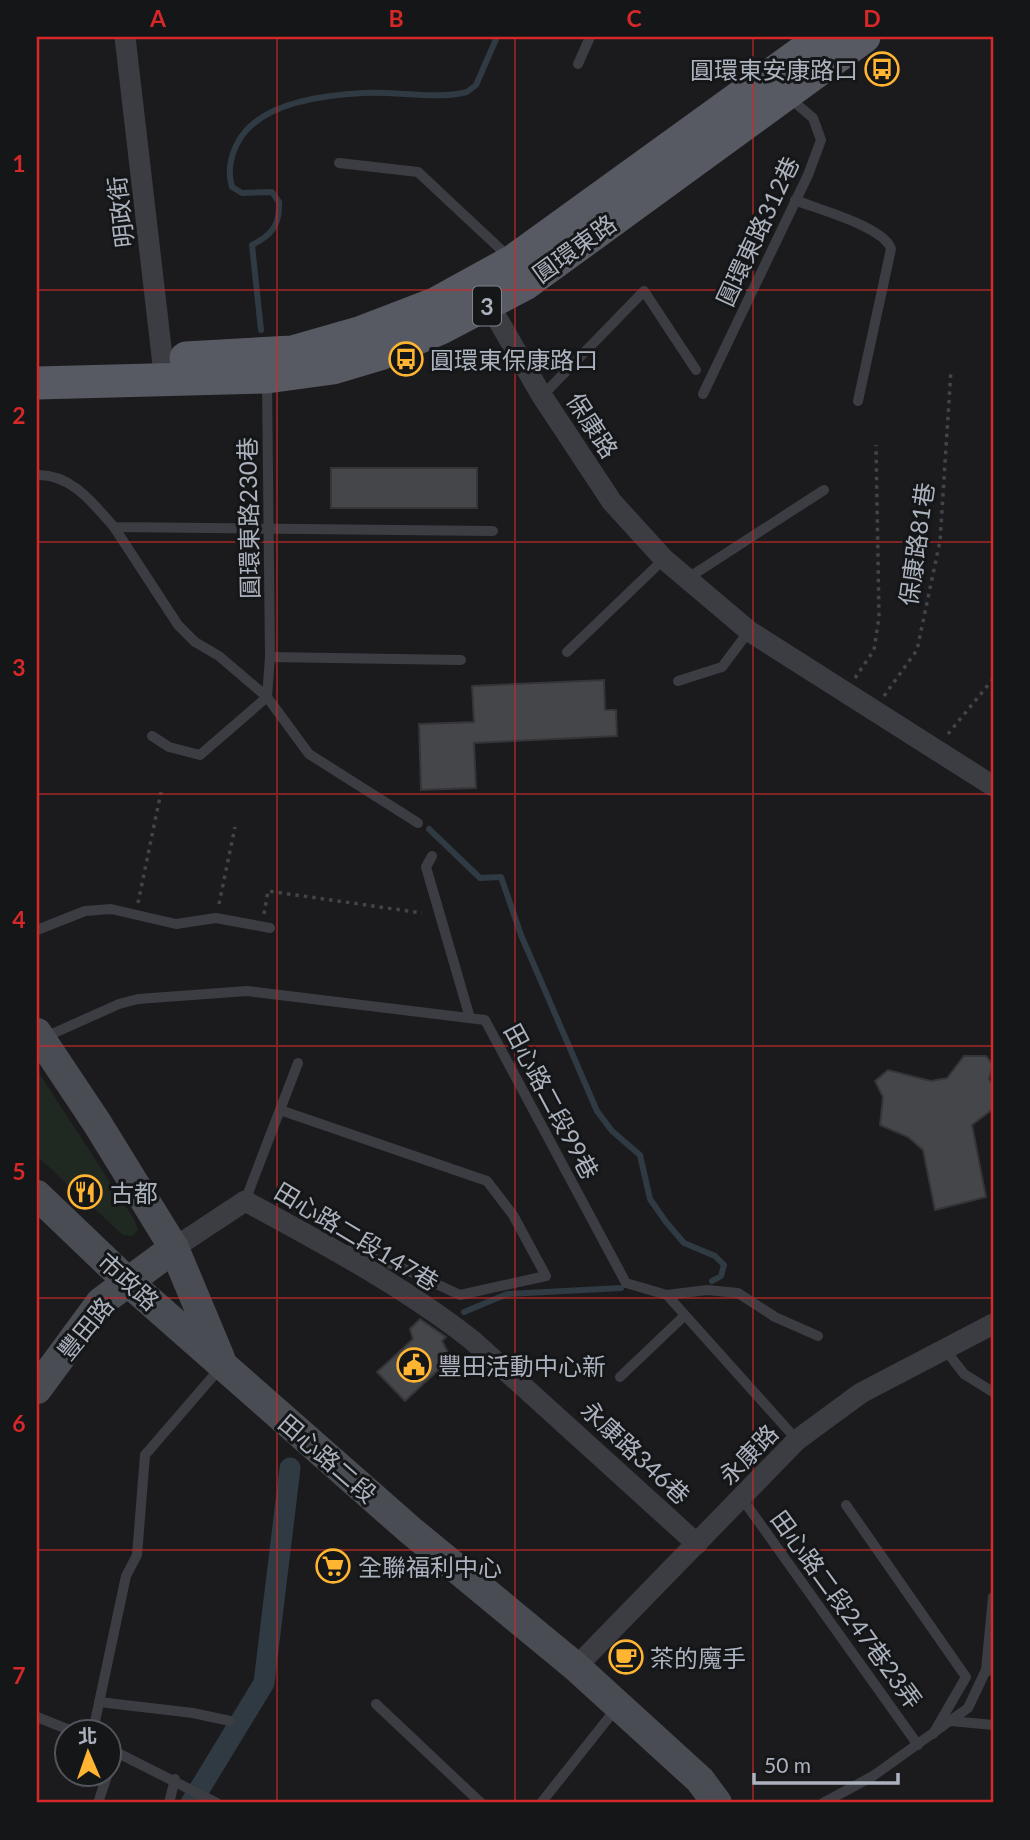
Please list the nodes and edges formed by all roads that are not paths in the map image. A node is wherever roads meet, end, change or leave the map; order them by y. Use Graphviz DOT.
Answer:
graph roads {
  1 [pos="125,37"];
  2 [pos="590,37"];
  3 [pos="864,37"];
  4 [pos="818,38"];
  5 [pos="578,64"];
  6 [pos="785,94"];
  7 [pos="339,163"];
  8 [pos="795,200"];
  9 [pos="519,272"];
  10 [pos="483,294"];
  11 [pos="37,360"];
  12 [pos="696,370"];
  13 [pos="164,371"];
  14 [pos="267,377"];
  15 [pos="37,383"];
  16 [pos="703,394"];
  17 [pos="542,396"];
  18 [pos="858,401"];
  19 [pos="37,475"];
  20 [pos="824,490"];
  21 [pos="114,527"];
  22 [pos="270,529"];
  23 [pos="493,531"];
  24 [pos="664,559"];
  25 [pos="688,578"];
  26 [pos="749,631"];
  27 [pos="567,652"];
  28 [pos="270,657"];
  29 [pos="461,660"];
  30 [pos="678,681"];
  31 [pos="267,697"];
  32 [pos="152,736"];
  33 [pos="993,786"];
  34 [pos="418,823"];
  35 [pos="432,856"];
  36 [pos="266,927"];
  37 [pos="37,930"];
  38 [pos="470,1018"];
  39 [pos="38,1036"];
  40 [pos="298,1063"];
  41 [pos="280,1110"];
  42 [pos="37,1195"];
  43 [pos="245,1201"];
  44 [pos="314,1238"];
  45 [pos="174,1248"];
  46 [pos="127,1281"];
  47 [pos="667,1295"];
  48 [pos="684,1316"];
  49 [pos="444,1317"];
  50 [pos="993,1324"];
  51 [pos="818,1336"];
  52 [pos="944,1348"];
  53 [pos="223,1365"];
  54 [pos="620,1377"];
  55 [pos="37,1389"];
  56 [pos="993,1392"];
  57 [pos="797,1440"];
  58 [pos="741,1497"];
  59 [pos="846,1505"];
  60 [pos="697,1544"];
  61 [pos="993,1597"];
  62 [pos="576,1667"];
  63 [pos="990,1671"];
  64 [pos="99,1702"];
  65 [pos="376,1703"];
  66 [pos="618,1706"];
  67 [pos="96,1717"];
  68 [pos="230,1721"];
  69 [pos="951,1721"];
  70 [pos="993,1725"];
  71 [pos="933,1734"];
  72 [pos="918,1745"];
  73 [pos="122,1754"];
  74 [pos="175,1779"];
  75 [pos="169,1803"];
  76 [pos="217,1803"];
  77 [pos="481,1803"];
  78 [pos="541,1803"];
  79 [pos="717,1803"];
  80 [pos="823,1803"];
  1 -- 13 [label="street, 明政街"];
  2 -- 5 [label="lane"];
  3 -- 6 [label="main road, 圓環東路 / 3"];
  4 -- 9 [label="main road, 圓環東路 / 3"];
  6 -- 8 [label="lane, 圓環東路312巷"];
  6 -- 9 [label="main road, 圓環東路 / 3"];
  7 -- 9 [label="lane"];
  8 -- 16 [label="lane, 圓環東路312巷"];
  8 -- 18 [label="lane"];
  9 -- 10 [label="main road, 圓環東路 / 3"];
  10 -- 13 [label="main road, 圓環東路 / 3"];
  10 -- 14 [label="main road, 圓環東路 / 3"];
  10 -- 17 [label="street, 保康路"];
  11 -- 13 [label="main road, 圓環東路 / 3"];
  12 -- 17 [label="lane"];
  13 -- 14 [label="main road, 圓環東路 / 3"];
  13 -- 15 [label="main road, 圓環東路 / 3"];
  14 -- 22 [label="lane, 圓環東路230巷"];
  17 -- 24 [label="street, 保康路"];
  19 -- 21 [label="lane"];
  20 -- 25 [label="lane"];
  21 -- 22 [label="lane"];
  21 -- 31 [label="lane"];
  22 -- 23 [label="lane"];
  22 -- 28 [label="lane, 圓環東路230巷"];
  24 -- 25 [label="street, 保康路"];
  24 -- 27 [label="lane"];
  25 -- 26 [label="street, 保康路"];
  26 -- 30 [label="lane"];
  26 -- 33 [label="street, 保康路"];
  28 -- 29 [label="lane"];
  28 -- 31 [label="lane, 圓環東路230巷"];
  31 -- 32 [label="lane"];
  31 -- 34 [label="lane"];
  35 -- 38 [label="lane"];
  36 -- 37 [label="lane"];
  38 -- 39 [label="lane, 田心路二段99巷"];
  38 -- 47 [label="lane, 田心路二段99巷"];
  39 -- 45 [label="street, 田心路二段"];
  40 -- 41 [label="lane"];
  41 -- 43 [label="lane"];
  41 -- 44 [label="lane"];
  42 -- 46 [label="street, 市政路"];
  43 -- 44 [label="street, 田心路二段147巷"];
  43 -- 45 [label="street, 田心路二段147巷"];
  44 -- 49 [label="street, 田心路二段147巷"];
  45 -- 46 [label="street, 豐田路"];
  45 -- 53 [label="street, 田心路二段"];
  46 -- 53 [label="street, 市政路"];
  46 -- 55 [label="street, 豐田路"];
  47 -- 48 [label="lane"];
  47 -- 51 [label="lane"];
  48 -- 54 [label="lane"];
  48 -- 57 [label="lane"];
  49 -- 60 [label="street, 永康路346巷"];
  50 -- 52 [label="street, 永康路"];
  52 -- 56 [label="lane"];
  52 -- 57 [label="street, 永康路"];
  53 -- 62 [label="street, 田心路二段"];
  53 -- 64 [label="lane"];
  57 -- 58 [label="street, 永康路"];
  58 -- 60 [label="street, 永康路"];
  58 -- 72 [label="lane, 田心路二段247巷23弄"];
  59 -- 71 [label="lane"];
  60 -- 62 [label="street, 永康路"];
  61 -- 63 [label="lane"];
  62 -- 66 [label="street, 田心路二段"];
  63 -- 69 [label="lane"];
  64 -- 67 [label="lane"];
  64 -- 68 [label="lane"];
  65 -- 77 [label="lane"];
  66 -- 78 [label="lane"];
  66 -- 79 [label="street, 田心路二段"];
  69 -- 70 [label="lane"];
  69 -- 71 [label="lane"];
  71 -- 72 [label="lane"];
  72 -- 80 [label="lane"];
  73 -- 74 [label="lane"];
  74 -- 75 [label="lane"];
  74 -- 76 [label="lane"];
}
